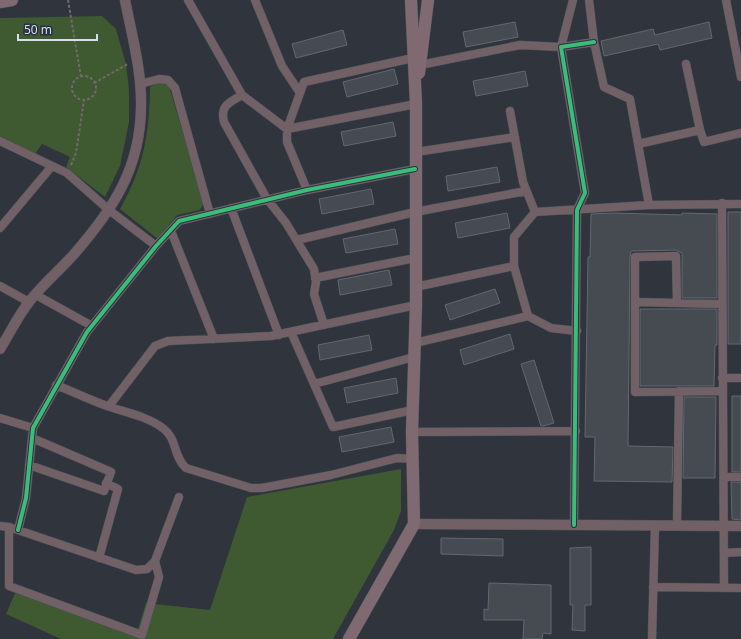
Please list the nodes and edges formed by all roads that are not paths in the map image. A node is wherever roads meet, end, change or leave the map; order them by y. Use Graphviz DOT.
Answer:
graph roads {
  1 [pos="12,0"];
  2 [pos="125,0"];
  3 [pos="188,0"];
  4 [pos="255,0"];
  5 [pos="411,0"];
  6 [pos="428,0"];
  7 [pos="573,0"];
  8 [pos="589,0"];
  9 [pos="726,0"];
  10 [pos="0,2"];
  11 [pos="594,42"];
  12 [pos="561,47"];
  13 [pos="416,61"];
  14 [pos="686,64"];
  15 [pos="741,77"];
  16 [pos="140,84"];
  17 [pos="300,93"];
  18 [pos="242,95"];
  19 [pos="416,104"];
  20 [pos="510,111"];
  21 [pos="287,130"];
  22 [pos="700,130"];
  23 [pos="741,133"];
  24 [pos="515,137"];
  25 [pos="0,141"];
  26 [pos="638,144"];
  27 [pos="416,152"];
  28 [pos="52,166"];
  29 [pos="416,169"];
  30 [pos="307,190"];
  31 [pos="526,191"];
  32 [pos="267,199"];
  33 [pos="722,204"];
  34 [pos="741,204"];
  35 [pos="649,205"];
  36 [pos="231,208"];
  37 [pos="109,210"];
  38 [pos="577,210"];
  39 [pos="415,212"];
  40 [pos="536,212"];
  41 [pos="210,214"];
  42 [pos="0,228"];
  43 [pos="170,231"];
  44 [pos="297,240"];
  45 [pos="156,246"];
  46 [pos="415,258"];
  47 [pos="514,266"];
  48 [pos="315,278"];
  49 [pos="0,286"];
  50 [pos="415,287"];
  51 [pos="33,298"];
  52 [pos="635,302"];
  53 [pos="677,303"];
  54 [pos="722,304"];
  55 [pos="416,305"];
  56 [pos="528,316"];
  57 [pos="324,325"];
  58 [pos="92,326"];
  59 [pos="577,331"];
  60 [pos="291,332"];
  61 [pos="279,334"];
  62 [pos="214,339"];
  63 [pos="415,343"];
  64 [pos="0,349"];
  65 [pos="414,357"];
  66 [pos="722,378"];
  67 [pos="741,378"];
  68 [pos="314,384"];
  69 [pos="56,385"];
  70 [pos="722,391"];
  71 [pos="679,392"];
  72 [pos="108,406"];
  73 [pos="413,410"];
  74 [pos="0,418"];
  75 [pos="33,428"];
  76 [pos="576,431"];
  77 [pos="412,432"];
  78 [pos="32,438"];
  79 [pos="413,459"];
  80 [pos="29,465"];
  81 [pos="724,477"];
  82 [pos="741,477"];
  83 [pos="106,483"];
  84 [pos="179,497"];
  85 [pos="414,524"];
  86 [pos="574,525"];
  87 [pos="655,525"];
  88 [pos="0,526"];
  89 [pos="677,526"];
  90 [pos="725,526"];
  91 [pos="741,526"];
  92 [pos="9,527"];
  93 [pos="18,530"];
  94 [pos="724,552"];
  95 [pos="741,552"];
  96 [pos="99,558"];
  97 [pos="155,561"];
  98 [pos="654,587"];
  99 [pos="724,588"];
  100 [pos="741,588"];
  101 [pos="349,639"];
  102 [pos="652,639"];
  1 -- 10 [label="main road"];
  2 -- 16 [label="street"];
  3 -- 18 [label="street"];
  4 -- 17 [label="street"];
  5 -- 13 [label="main road"];
  6 -- 13 [label="main road"];
  7 -- 12 [label="street"];
  8 -- 11 [label="street"];
  9 -- 15 [label="street"];
  11 -- 12 [label="street"];
  11 -- 26 [label="street"];
  12 -- 13 [label="street"];
  12 -- 38 [label="street"];
  13 -- 17 [label="street"];
  13 -- 19 [label="main road"];
  14 -- 22 [label="street"];
  16 -- 37 [label="street"];
  16 -- 41 [label="street"];
  17 -- 21 [label="street"];
  18 -- 21 [label="street"];
  18 -- 32 [label="street"];
  19 -- 21 [label="street"];
  19 -- 27 [label="main road"];
  20 -- 24 [label="street"];
  21 -- 30 [label="street"];
  22 -- 23 [label="street"];
  22 -- 26 [label="street"];
  24 -- 27 [label="street"];
  24 -- 31 [label="street"];
  25 -- 28 [label="street"];
  26 -- 35 [label="street"];
  27 -- 29 [label="main road"];
  28 -- 37 [label="street"];
  28 -- 42 [label="street"];
  29 -- 30 [label="street"];
  29 -- 39 [label="main road"];
  30 -- 32 [label="street"];
  31 -- 39 [label="street"];
  31 -- 40 [label="street"];
  32 -- 36 [label="street"];
  32 -- 44 [label="street"];
  33 -- 34 [label="street"];
  33 -- 35 [label="street"];
  33 -- 54 [label="street"];
  35 -- 38 [label="street"];
  36 -- 41 [label="street"];
  36 -- 61 [label="street"];
  37 -- 45 [label="street"];
  37 -- 51 [label="street"];
  38 -- 40 [label="street"];
  38 -- 59 [label="street"];
  39 -- 44 [label="street"];
  39 -- 46 [label="main road"];
  40 -- 47 [label="street"];
  41 -- 43 [label="street"];
  43 -- 45 [label="street"];
  43 -- 62 [label="street"];
  44 -- 48 [label="street"];
  45 -- 58 [label="street"];
  46 -- 48 [label="street"];
  46 -- 50 [label="main road"];
  47 -- 50 [label="street"];
  47 -- 56 [label="street"];
  48 -- 57 [label="street"];
  49 -- 51 [label="street"];
  50 -- 55 [label="main road"];
  51 -- 58 [label="street"];
  51 -- 64 [label="street"];
  52 -- 53 [label="street"];
  52 -- 53 [label="street"];
  52 -- 71 [label="street"];
  53 -- 54 [label="street"];
  54 -- 66 [label="street"];
  55 -- 57 [label="street"];
  55 -- 63 [label="main road"];
  56 -- 59 [label="street"];
  56 -- 63 [label="street"];
  57 -- 60 [label="street"];
  58 -- 69 [label="street"];
  59 -- 76 [label="street"];
  60 -- 61 [label="street"];
  60 -- 68 [label="street"];
  61 -- 62 [label="street"];
  62 -- 72 [label="street"];
  63 -- 65 [label="main road"];
  65 -- 68 [label="street"];
  65 -- 73 [label="main road"];
  66 -- 67 [label="street"];
  66 -- 70 [label="street"];
  68 -- 73 [label="street"];
  69 -- 72 [label="street"];
  69 -- 75 [label="street"];
  70 -- 71 [label="street"];
  70 -- 81 [label="street"];
  71 -- 89 [label="street"];
  72 -- 79 [label="street"];
  73 -- 77 [label="main road"];
  74 -- 75 [label="street"];
  75 -- 78 [label="street"];
  76 -- 77 [label="street"];
  76 -- 86 [label="street"];
  77 -- 79 [label="main road"];
  78 -- 80 [label="street"];
  78 -- 83 [label="street"];
  79 -- 85 [label="main road"];
  80 -- 83 [label="street"];
  80 -- 93 [label="street"];
  81 -- 82 [label="street"];
  81 -- 90 [label="street"];
  83 -- 96 [label="street"];
  84 -- 97 [label="street"];
  85 -- 86 [label="street"];
  85 -- 101 [label="main road"];
  86 -- 87 [label="street"];
  87 -- 89 [label="street"];
  87 -- 98 [label="street"];
  88 -- 92 [label="street"];
  89 -- 90 [label="street"];
  90 -- 91 [label="street"];
  90 -- 94 [label="street"];
  92 -- 93 [label="street"];
  92 -- 97 [label="street"];
  93 -- 96 [label="street"];
  94 -- 95 [label="street"];
  94 -- 99 [label="street"];
  96 -- 97 [label="street"];
  98 -- 99 [label="street"];
  98 -- 102 [label="street"];
  99 -- 100 [label="street"];
}
